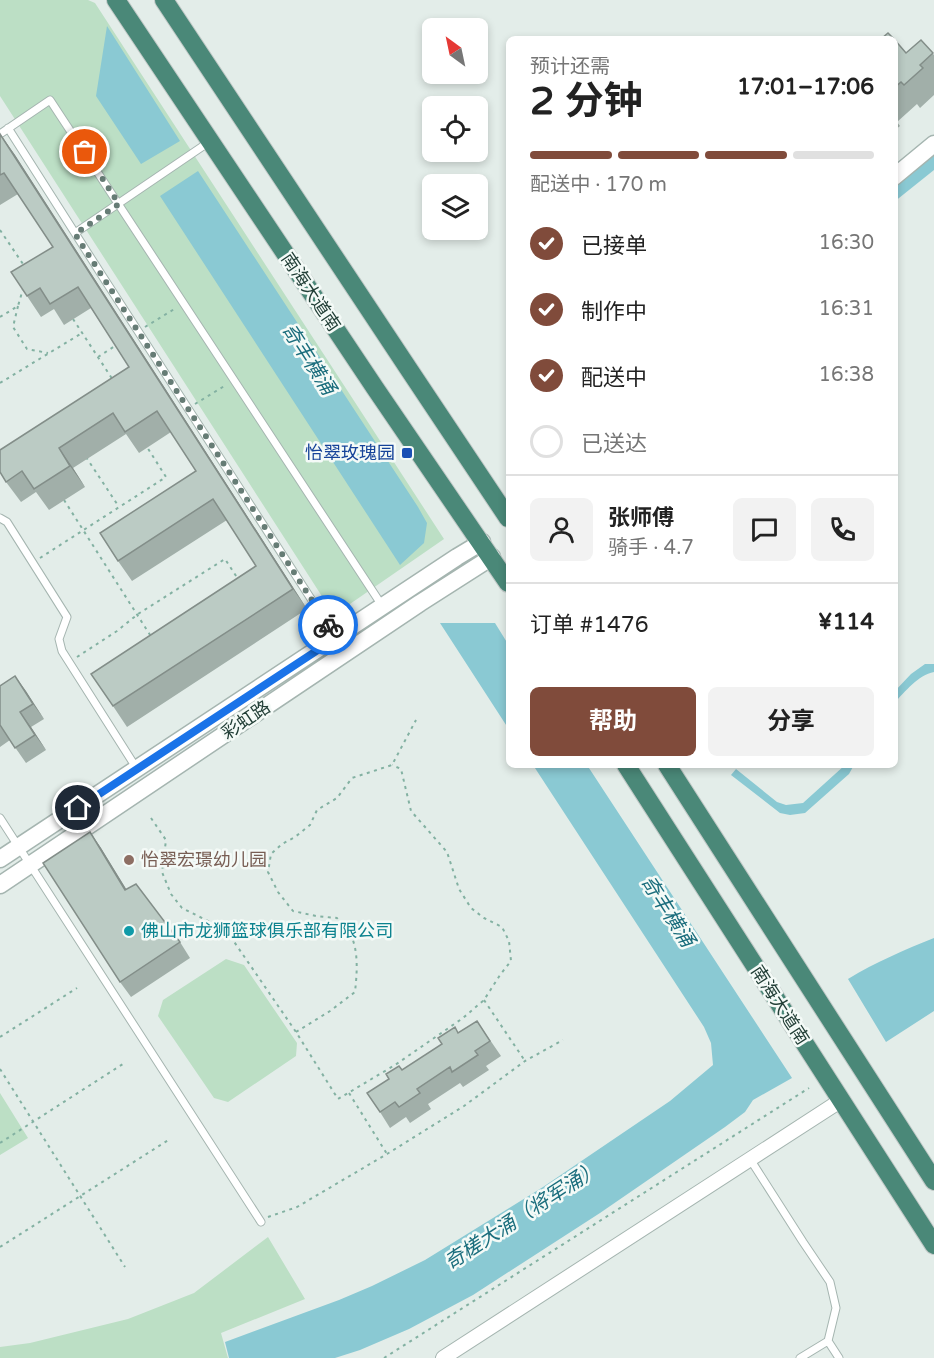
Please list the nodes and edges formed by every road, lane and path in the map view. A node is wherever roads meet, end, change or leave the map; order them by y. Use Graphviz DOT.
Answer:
graph roads {
  1 [pos="109,0"];
  2 [pos="116,0"];
  3 [pos="164,0"];
  4 [pos="128,18"];
  5 [pos="8,128"];
  6 [pos="0,134"];
  7 [pos="210,141"];
  8 [pos="934,144"];
  9 [pos="898,174"];
  10 [pos="119,204"];
  11 [pos="0,230"];
  12 [pos="75,234"];
  13 [pos="29,273"];
  14 [pos="25,284"];
  15 [pos="18,306"];
  16 [pos="0,317"];
  17 [pos="73,319"];
  18 [pos="82,333"];
  19 [pos="48,353"];
  20 [pos="234,380"];
  21 [pos="0,383"];
  22 [pos="117,387"];
  23 [pos="188,408"];
  24 [pos="147,447"];
  25 [pos="82,450"];
  26 [pos="64,500"];
  27 [pos="118,507"];
  28 [pos="506,511"];
  29 [pos="0,518"];
  30 [pos="83,530"];
  31 [pos="482,542"];
  32 [pos="492,557"];
  33 [pos="32,563"];
  34 [pos="506,580"];
  35 [pos="243,587"];
  36 [pos="382,607"];
  37 [pos="138,615"];
  38 [pos="336,638"];
  39 [pos="156,643"];
  40 [pos="69,662"];
  41 [pos="416,720"];
  42 [pos="392,765"];
  43 [pos="628,768"];
  44 [pos="669,768"];
  45 [pos="137,769"];
  46 [pos="0,818"];
  47 [pos="151,818"];
  48 [pos="19,847"];
  49 [pos="0,859"];
  50 [pos="31,865"];
  51 [pos="0,885"];
  52 [pos="78,988"];
  53 [pos="484,999"];
  54 [pos="296,1032"];
  55 [pos="0,1037"];
  56 [pos="563,1040"];
  57 [pos="525,1061"];
  58 [pos="126,1062"];
  59 [pos="0,1069"];
  60 [pos="809,1088"];
  61 [pos="349,1093"];
  62 [pos="840,1101"];
  63 [pos="33,1122"];
  64 [pos="170,1139"];
  65 [pos="0,1143"];
  66 [pos="387,1154"];
  67 [pos="750,1159"];
  68 [pos="934,1181"];
  69 [pos="80,1196"];
  70 [pos="261,1222"];
  71 [pos="934,1245"];
  72 [pos="0,1246"];
  73 [pos="125,1267"];
  74 [pos="828,1341"];
  75 [pos="384,1358"];
  76 [pos="442,1358"];
  77 [pos="800,1358"];
  78 [pos="839,1358"];
  1 -- 4 [label="highway"];
  2 -- 4 [label="highway, 南海大道南"];
  3 -- 28 [label="highway"];
  4 -- 7 [label="highway, 南海大道南"];
  5 -- 6 [label="lane"];
  5 -- 10 [label="lane"];
  5 -- 12 [label="lane"];
  7 -- 10 [label="lane"];
  7 -- 31 [label="highway, 南海大道南"];
  8 -- 9 [label="street"];
  10 -- 12 [label="lane"];
  10 -- 20 [label="lane"];
  11 -- 13 [label="path"];
  12 -- 23 [label="lane"];
  14 -- 15 [label="path"];
  15 -- 16 [label="path"];
  15 -- 19 [label="path"];
  17 -- 18 [label="path"];
  18 -- 19 [label="path"];
  18 -- 22 [label="path"];
  19 -- 21 [label="path"];
  20 -- 23 [label="path"];
  20 -- 36 [label="lane"];
  23 -- 38 [label="lane"];
  24 -- 27 [label="path"];
  25 -- 27 [label="path"];
  26 -- 30 [label="path"];
  27 -- 30 [label="path"];
  29 -- 33 [label="lane"];
  30 -- 33 [label="path"];
  30 -- 37 [label="path"];
  31 -- 32 [label="highway, 南海大道南"];
  31 -- 36 [label="street, 彩虹路"];
  32 -- 34 [label="highway, 南海大道南"];
  32 -- 50 [label="street, 彩虹路"];
  33 -- 40 [label="lane"];
  35 -- 37 [label="path"];
  36 -- 38 [label="street, 彩虹路"];
  37 -- 39 [label="path"];
  37 -- 40 [label="path"];
  38 -- 45 [label="street, 彩虹路"];
  40 -- 45 [label="lane"];
  41 -- 42 [label="path"];
  42 -- 53 [label="path"];
  42 -- 54 [label="path"];
  43 -- 62 [label="highway, 南海大道南"];
  44 -- 68 [label="highway, 南海大道南"];
  45 -- 48 [label="street, 彩虹路"];
  46 -- 48 [label="lane"];
  47 -- 54 [label="path"];
  48 -- 49 [label="street, 彩虹路"];
  48 -- 50 [label="lane"];
  50 -- 51 [label="street, 彩虹路"];
  50 -- 70 [label="lane"];
  52 -- 55 [label="path"];
  53 -- 57 [label="path"];
  53 -- 61 [label="path"];
  54 -- 61 [label="path"];
  56 -- 57 [label="path"];
  57 -- 66 [label="path"];
  58 -- 63 [label="path"];
  59 -- 63 [label="path"];
  60 -- 75 [label="path"];
  61 -- 66 [label="path"];
  62 -- 67 [label="street"];
  62 -- 71 [label="highway, 南海大道南"];
  63 -- 65 [label="path"];
  63 -- 69 [label="path"];
  64 -- 69 [label="path"];
  66 -- 70 [label="path"];
  67 -- 74 [label="lane"];
  67 -- 76 [label="street"];
  69 -- 72 [label="path"];
  69 -- 73 [label="path"];
  74 -- 77 [label="lane"];
  74 -- 78 [label="lane"];
}
